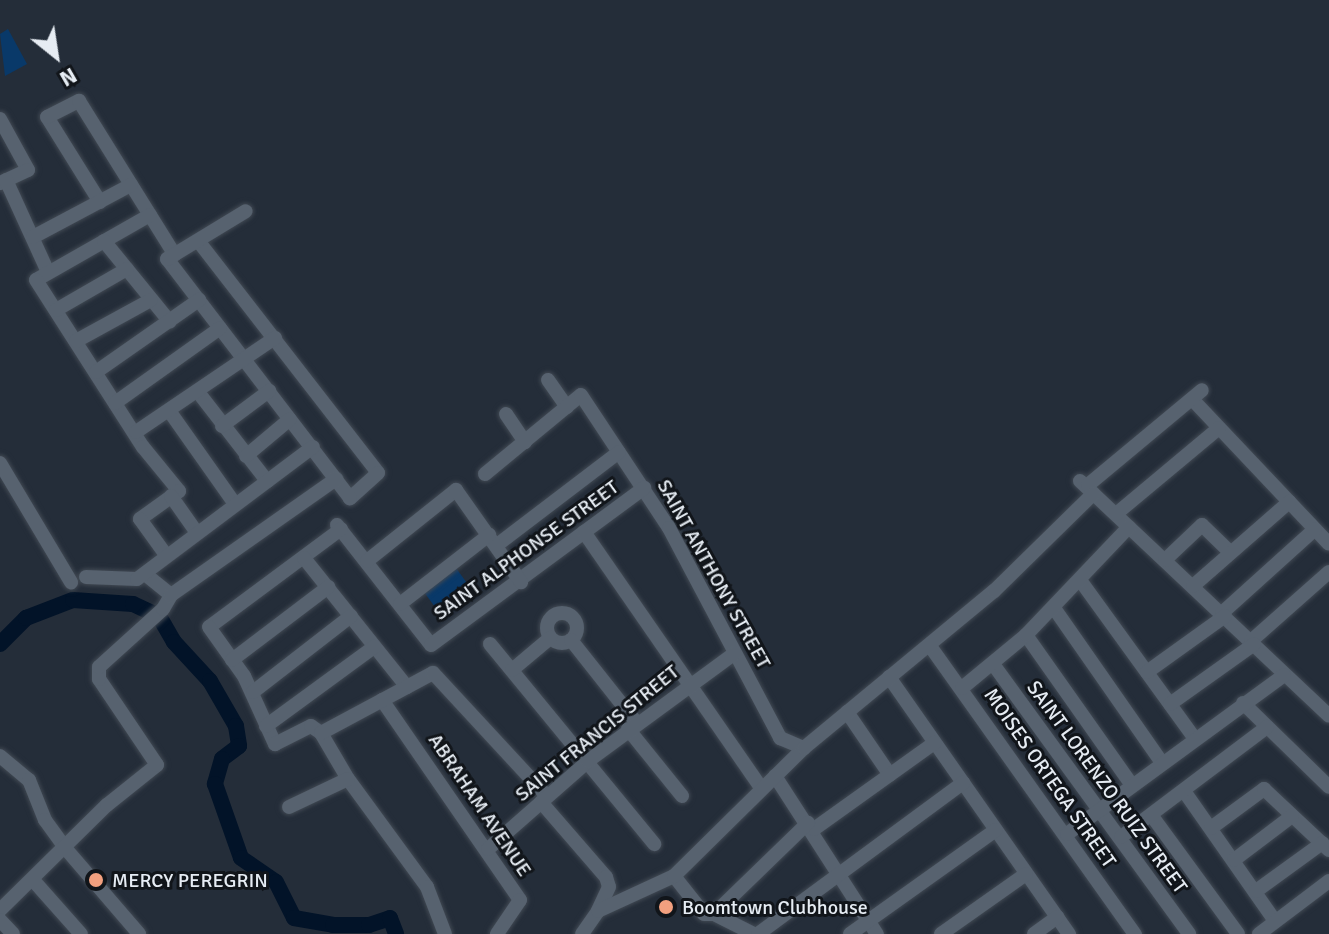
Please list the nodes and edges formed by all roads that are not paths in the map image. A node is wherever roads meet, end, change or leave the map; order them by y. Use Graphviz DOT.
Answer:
graph roads {
  1 [pos="0,119"];
  2 [pos="3,182"];
  3 [pos="131,185"];
  4 [pos="100,202"];
  5 [pos="246,211"];
  6 [pos="150,215"];
  7 [pos="33,237"];
  8 [pos="104,241"];
  9 [pos="199,242"];
  10 [pos="175,255"];
  11 [pos="127,269"];
  12 [pos="48,272"];
  13 [pos="151,300"];
  14 [pos="199,300"];
  15 [pos="56,310"];
  16 [pos="170,322"];
  17 [pos="220,328"];
  18 [pos="275,338"];
  19 [pos="76,341"];
  20 [pos="245,359"];
  21 [pos="96,372"];
  22 [pos="548,380"];
  23 [pos="269,391"];
  24 [pos="198,392"];
  25 [pos="115,403"];
  26 [pos="567,407"];
  27 [pos="170,412"];
  28 [pos="506,414"];
  29 [pos="290,419"];
  30 [pos="222,426"];
  31 [pos="1219,428"];
  32 [pos="136,432"];
  33 [pos="525,442"];
  34 [pos="313,447"];
  35 [pos="619,452"];
  36 [pos="246,456"];
  37 [pos="0,463"];
  38 [pos="485,474"];
  39 [pos="336,479"];
  40 [pos="267,481"];
  41 [pos="1087,487"];
  42 [pos="644,488"];
  43 [pos="171,496"];
  44 [pos="1289,502"];
  45 [pos="235,504"];
  46 [pos="1116,514"];
  47 [pos="1129,527"];
  48 [pos="1315,529"];
  49 [pos="584,532"];
  50 [pos="197,533"];
  51 [pos="493,540"];
  52 [pos="1329,544"];
  53 [pos="1230,552"];
  54 [pos="166,555"];
  55 [pos="304,558"];
  56 [pos="1165,560"];
  57 [pos="367,561"];
  58 [pos="1329,572"];
  59 [pos="145,574"];
  60 [pos="86,577"];
  61 [pos="1080,580"];
  62 [pos="71,582"];
  63 [pos="521,582"];
  64 [pos="1193,586"];
  65 [pos="328,587"];
  66 [pos="171,595"];
  67 [pos="400,604"];
  68 [pos="1054,608"];
  69 [pos="1223,614"];
  70 [pos="351,616"];
  71 [pos="1026,635"];
  72 [pos="550,638"];
  73 [pos="571,640"];
  74 [pos="1252,642"];
  75 [pos="490,644"];
  76 [pos="930,646"];
  77 [pos="374,647"];
  78 [pos="735,653"];
  79 [pos="232,660"];
  80 [pos="993,664"];
  81 [pos="512,670"];
  82 [pos="1147,672"];
  83 [pos="1284,675"];
  84 [pos="889,677"];
  85 [pos="689,684"];
  86 [pos="407,687"];
  87 [pos="962,688"];
  88 [pos="253,692"];
  89 [pos="382,700"];
  90 [pos="1243,703"];
  91 [pos="1170,704"];
  92 [pos="847,712"];
  93 [pos="1329,716"];
  94 [pos="266,726"];
  95 [pos="632,726"];
  96 [pos="1267,727"];
  97 [pos="321,733"];
  98 [pos="1195,739"];
  99 [pos="934,743"];
  100 [pos="804,748"];
  101 [pos="0,756"];
  102 [pos="588,761"];
  103 [pos="1162,763"];
  104 [pos="890,775"];
  105 [pos="775,776"];
  106 [pos="348,779"];
  107 [pos="963,783"];
  108 [pos="1132,785"];
  109 [pos="1329,787"];
  110 [pos="761,788"];
  111 [pos="1184,791"];
  112 [pos="682,796"];
  113 [pos="544,799"];
  114 [pos="289,807"];
  115 [pos="1100,810"];
  116 [pos="1152,816"];
  117 [pos="1292,816"];
  118 [pos="811,826"];
  119 [pos="1211,828"];
  120 [pos="996,830"];
  121 [pos="1067,834"];
  122 [pos="1121,837"];
  123 [pos="654,844"];
  124 [pos="1325,846"];
  125 [pos="66,849"];
  126 [pos="488,849"];
  127 [pos="1234,860"];
  128 [pos="838,871"];
  129 [pos="1026,874"];
  130 [pos="674,876"];
  131 [pos="33,880"];
  132 [pos="1329,881"];
  133 [pos="1256,891"];
  134 [pos="0,910"];
  135 [pos="598,911"];
  136 [pos="714,914"];
  137 [pos="1057,917"];
  138 [pos="0,920"];
  139 [pos="868,921"];
  140 [pos="1275,921"];
  141 [pos="13,934"];
  142 [pos="81,934"];
  143 [pos="139,934"];
  144 [pos="445,934"];
  145 [pos="497,934"];
  146 [pos="582,934"];
  147 [pos="756,934"];
  148 [pos="850,934"];
  149 [pos="877,934"];
  150 [pos="941,934"];
  151 [pos="1034,934"];
  152 [pos="1069,934"];
  153 [pos="1135,934"];
  154 [pos="1189,934"];
  155 [pos="1238,934"];
  156 [pos="1259,934"];
  1 -- 2 [label="street"];
  2 -- 7 [label="street"];
  3 -- 4 [label="street"];
  3 -- 4 [label="street"];
  3 -- 6 [label="street"];
  4 -- 7 [label="street"];
  5 -- 9 [label="street"];
  6 -- 8 [label="street"];
  6 -- 10 [label="street"];
  7 -- 12 [label="street"];
  8 -- 11 [label="street"];
  8 -- 12 [label="street"];
  9 -- 10 [label="street"];
  9 -- 18 [label="street"];
  10 -- 14 [label="street"];
  11 -- 13 [label="street"];
  11 -- 15 [label="street"];
  12 -- 15 [label="street"];
  13 -- 16 [label="street"];
  13 -- 19 [label="street"];
  14 -- 16 [label="street"];
  14 -- 17 [label="street"];
  15 -- 19 [label="street"];
  16 -- 21 [label="street"];
  17 -- 20 [label="street"];
  17 -- 25 [label="street"];
  18 -- 20 [label="street"];
  18 -- 39 [label="street"];
  19 -- 21 [label="street"];
  20 -- 23 [label="street"];
  20 -- 24 [label="street"];
  21 -- 25 [label="street"];
  22 -- 26 [label="street"];
  23 -- 29 [label="street"];
  23 -- 30 [label="street"];
  24 -- 27 [label="street"];
  24 -- 30 [label="street"];
  25 -- 32 [label="street"];
  26 -- 33 [label="street"];
  26 -- 35 [label="street, SAINT ANTHONY STREET"];
  27 -- 32 [label="street"];
  27 -- 45 [label="street"];
  28 -- 33 [label="street"];
  29 -- 34 [label="street"];
  29 -- 36 [label="street"];
  30 -- 36 [label="street"];
  31 -- 41 [label="street"];
  31 -- 44 [label="street"];
  31 -- 46 [label="street"];
  32 -- 43 [label="street"];
  33 -- 38 [label="street"];
  34 -- 39 [label="street"];
  34 -- 40 [label="street"];
  35 -- 42 [label="street, SAINT ANTHONY STREET"];
  35 -- 51 [label="street"];
  36 -- 40 [label="street"];
  37 -- 62 [label="street"];
  39 -- 66 [label="street"];
  40 -- 45 [label="street"];
  41 -- 46 [label="street"];
  41 -- 76 [label="street"];
  42 -- 49 [label="street, SAINT ALPHONSE STREET"];
  42 -- 78 [label="street, SAINT ANTHONY STREET"];
  43 -- 50 [label="street"];
  43 -- 54 [label="street"];
  44 -- 48 [label="street"];
  44 -- 53 [label="street"];
  45 -- 50 [label="street"];
  46 -- 47 [label="street"];
  47 -- 56 [label="street"];
  47 -- 61 [label="street"];
  48 -- 52 [label="street"];
  48 -- 69 [label="street"];
  49 -- 63 [label="street, SAINT ALPHONSE STREET"];
  49 -- 85 [label="street"];
  50 -- 54 [label="street"];
  51 -- 57 [label="street"];
  51 -- 63 [label="street"];
  51 -- 67 [label="street"];
  53 -- 56 [label="street"];
  53 -- 64 [label="street"];
  54 -- 59 [label="street"];
  55 -- 57 [label="street"];
  55 -- 65 [label="street"];
  55 -- 79 [label="street"];
  56 -- 64 [label="street"];
  57 -- 67 [label="street"];
  58 -- 74 [label="street"];
  59 -- 60 [label="street"];
  59 -- 66 [label="street"];
  61 -- 68 [label="street"];
  61 -- 82 [label="street"];
  63 -- 67 [label="street, SAINT ALPHONSE STREET"];
  64 -- 69 [label="street"];
  65 -- 70 [label="street"];
  65 -- 79 [label="street"];
  66 -- 125 [label="street"];
  68 -- 71 [label="street"];
  68 -- 103 [label="street"];
  69 -- 74 [label="street"];
  69 -- 82 [label="street"];
  70 -- 77 [label="street"];
  70 -- 88 [label="street"];
  71 -- 80 [label="street"];
  71 -- 108 [label="street"];
  72 -- 73 [label="street"];
  72 -- 73 [label="street"];
  72 -- 81 [label="street"];
  73 -- 95 [label="street"];
  74 -- 83 [label="street"];
  74 -- 91 [label="street"];
  75 -- 81 [label="street"];
  76 -- 84 [label="street"];
  76 -- 87 [label="street, MOISES ORTEGA STREET"];
  77 -- 86 [label="street"];
  77 -- 94 [label="street"];
  78 -- 85 [label="street, SAINT FRANCIS STREET"];
  78 -- 100 [label="street, SAINT ANTHONY STREET"];
  79 -- 88 [label="street"];
  80 -- 87 [label="street"];
  80 -- 115 [label="street, SAINT LORENZO RUIZ STREET"];
  81 -- 102 [label="street"];
  82 -- 91 [label="street"];
  83 -- 90 [label="street"];
  83 -- 93 [label="street"];
  84 -- 92 [label="street"];
  84 -- 99 [label="street"];
  85 -- 95 [label="street, SAINT FRANCIS STREET"];
  85 -- 110 [label="street"];
  86 -- 89 [label="street"];
  86 -- 113 [label="street"];
  87 -- 121 [label="street, MOISES ORTEGA STREET"];
  88 -- 94 [label="street"];
  89 -- 97 [label="street"];
  89 -- 126 [label="street, ABRAHAM AVENUE"];
  90 -- 96 [label="street"];
  90 -- 98 [label="street"];
  91 -- 98 [label="street"];
  92 -- 100 [label="street"];
  92 -- 104 [label="street"];
  94 -- 97 [label="street"];
  95 -- 102 [label="street, SAINT FRANCIS STREET"];
  95 -- 112 [label="street"];
  96 -- 109 [label="street"];
  96 -- 111 [label="street"];
  97 -- 106 [label="street"];
  98 -- 103 [label="street"];
  99 -- 104 [label="street"];
  99 -- 107 [label="street"];
  100 -- 105 [label="street"];
  101 -- 125 [label="street"];
  102 -- 113 [label="street, SAINT FRANCIS STREET"];
  102 -- 123 [label="street"];
  103 -- 108 [label="street"];
  104 -- 118 [label="street"];
  105 -- 110 [label="street"];
  105 -- 118 [label="street"];
  106 -- 114 [label="street"];
  106 -- 144 [label="street"];
  107 -- 120 [label="street"];
  107 -- 128 [label="street"];
  108 -- 115 [label="street"];
  110 -- 130 [label="street"];
  111 -- 116 [label="street"];
  111 -- 119 [label="street"];
  113 -- 126 [label="street, SAINT FRANCIS STREET"];
  113 -- 135 [label="street"];
  115 -- 121 [label="street"];
  115 -- 122 [label="street, SAINT LORENZO RUIZ STREET"];
  116 -- 122 [label="street"];
  116 -- 155 [label="street"];
  117 -- 119 [label="street"];
  117 -- 124 [label="street"];
  117 -- 127 [label="street"];
  118 -- 128 [label="street"];
  118 -- 136 [label="street"];
  119 -- 127 [label="street"];
  120 -- 129 [label="street"];
  120 -- 139 [label="street"];
  121 -- 153 [label="street, MOISES ORTEGA STREET"];
  122 -- 154 [label="street, SAINT LORENZO RUIZ STREET"];
  124 -- 133 [label="street"];
  125 -- 131 [label="street"];
  125 -- 143 [label="street"];
  126 -- 145 [label="street, ABRAHAM AVENUE"];
  127 -- 133 [label="street"];
  128 -- 139 [label="street"];
  128 -- 147 [label="street"];
  129 -- 137 [label="street"];
  129 -- 150 [label="street"];
  130 -- 135 [label="street"];
  130 -- 136 [label="street"];
  131 -- 134 [label="street"];
  131 -- 142 [label="street"];
  132 -- 140 [label="street"];
  133 -- 140 [label="street"];
  135 -- 146 [label="street"];
  136 -- 147 [label="street"];
  137 -- 151 [label="street"];
  137 -- 152 [label="street"];
  138 -- 141 [label="street"];
  139 -- 148 [label="street"];
  139 -- 149 [label="street"];
  140 -- 156 [label="street"];
}
